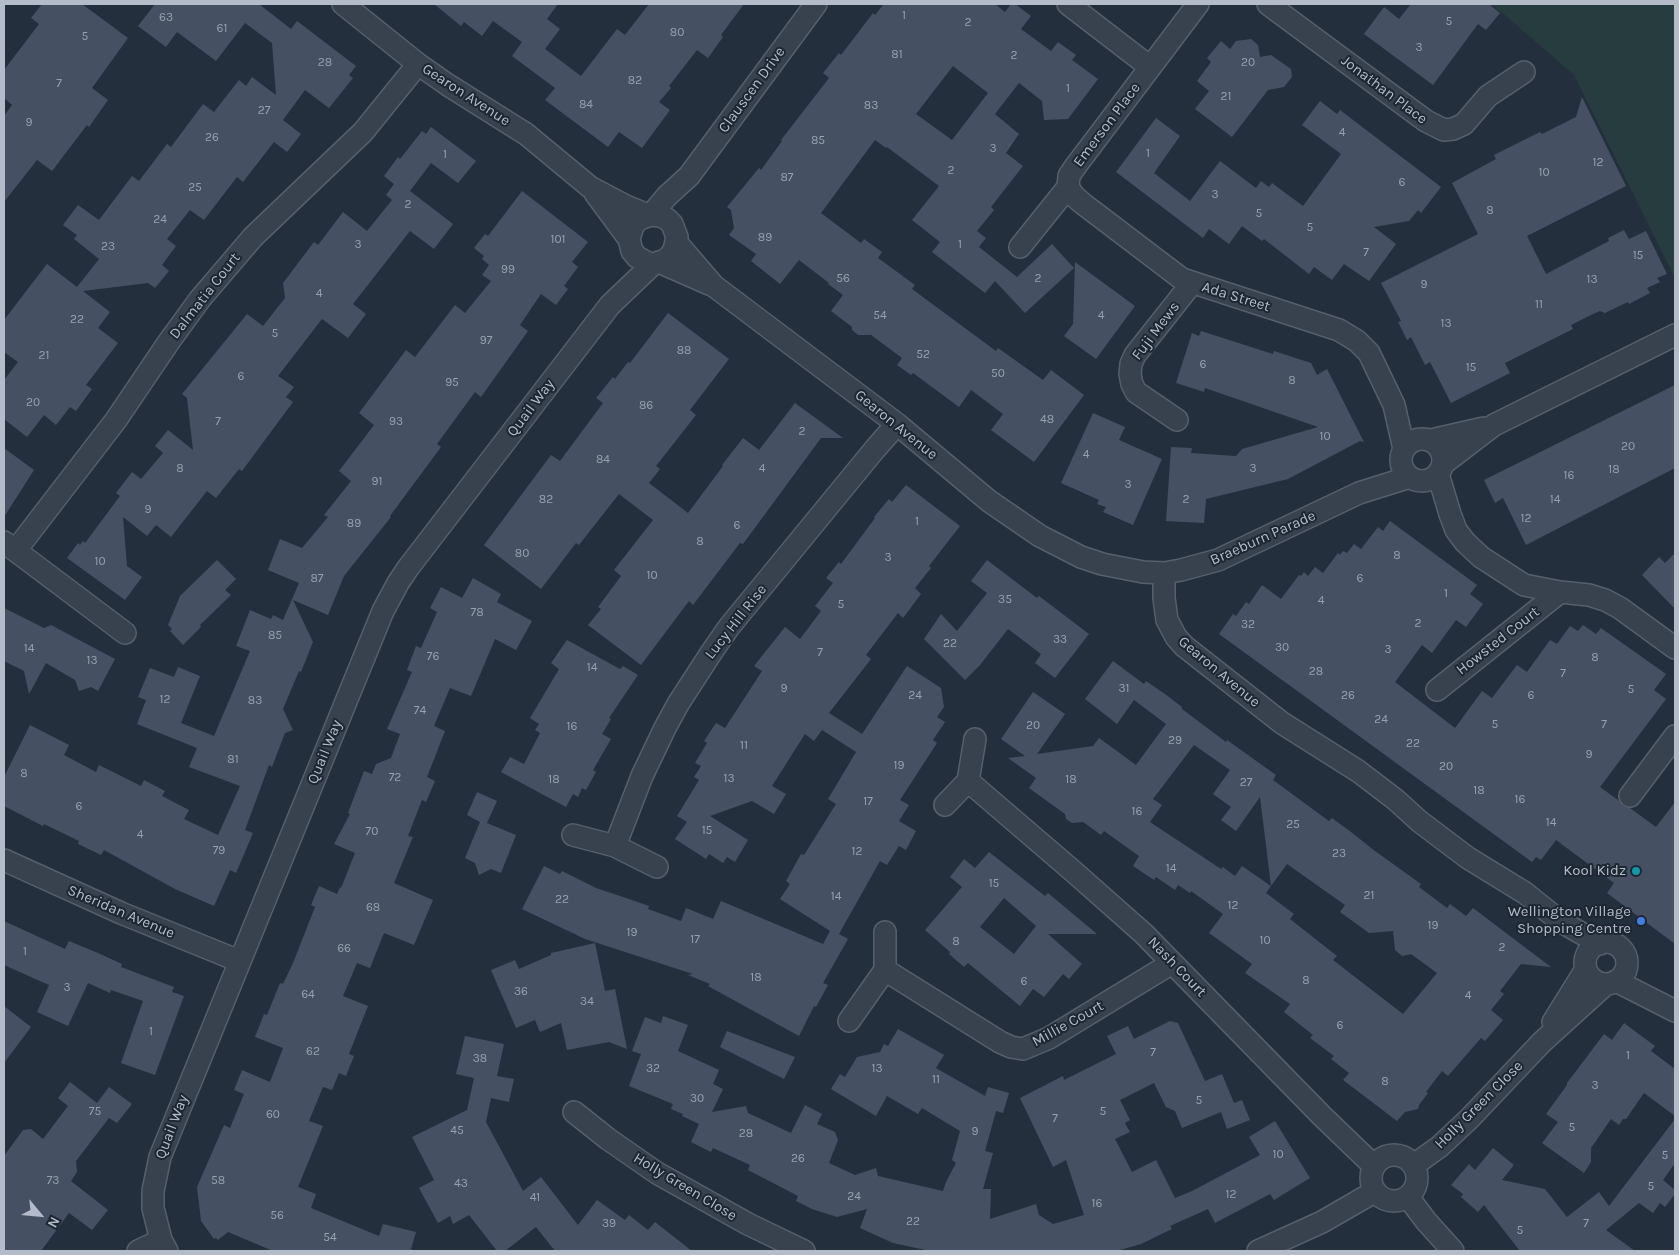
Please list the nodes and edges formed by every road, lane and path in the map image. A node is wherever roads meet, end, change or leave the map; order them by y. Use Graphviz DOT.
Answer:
graph roads {
  1 [pos="343,4"];
  2 [pos="816,4"];
  3 [pos="1068,4"];
  4 [pos="1198,4"];
  5 [pos="1268,4"];
  6 [pos="418,64"];
  7 [pos="1150,67"];
  8 [pos="1524,72"];
  9 [pos="688,176"];
  10 [pos="590,186"];
  11 [pos="1068,187"];
  12 [pos="649,215"];
  13 [pos="674,234"];
  14 [pos="630,245"];
  15 [pos="1020,247"];
  16 [pos="655,264"];
  17 [pos="1192,283"];
  18 [pos="714,286"];
  19 [pos="610,305"];
  20 [pos="1675,335"];
  21 [pos="1177,420"];
  22 [pos="897,424"];
  23 [pos="1494,426"];
  24 [pos="1414,446"];
  25 [pos="1428,474"];
  26 [pos="1358,493"];
  27 [pos="10,546"];
  28 [pos="1164,573"];
  29 [pos="1560,592"];
  30 [pos="125,633"];
  31 [pos="1675,648"];
  32 [pos="1437,690"];
  33 [pos="1675,736"];
  34 [pos="975,738"];
  35 [pos="968,782"];
  36 [pos="1630,796"];
  37 [pos="945,805"];
  38 [pos="573,835"];
  39 [pos="615,846"];
  40 [pos="4,860"];
  41 [pos="657,867"];
  42 [pos="1560,921"];
  43 [pos="885,932"];
  44 [pos="1600,944"];
  45 [pos="239,961"];
  46 [pos="1172,963"];
  47 [pos="1626,963"];
  48 [pos="1586,965"];
  49 [pos="885,970"];
  50 [pos="1611,983"];
  51 [pos="1656,1000"];
  52 [pos="1675,1011"];
  53 [pos="849,1020"];
  54 [pos="1542,1042"];
  55 [pos="574,1112"];
  56 [pos="1374,1166"];
  57 [pos="1414,1166"];
  58 [pos="1374,1192"];
  59 [pos="1408,1197"];
  60 [pos="164,1246"];
  61 [pos="138,1251"];
  62 [pos="804,1251"];
  63 [pos="1258,1251"];
  64 [pos="1452,1251"];
  1 -- 6 [label="street, Gearon Avenue"];
  2 -- 9 [label="street, Clauscen Drive"];
  3 -- 7 [label="street"];
  4 -- 7 [label="street, Emerson Place"];
  5 -- 8 [label="street, Jonathan Place"];
  6 -- 10 [label="street, Gearon Avenue"];
  6 -- 27 [label="street, Dalmatia Court"];
  7 -- 11 [label="street, Emerson Place"];
  9 -- 12 [label="street, Clauscen Drive"];
  9 -- 13 [label="street, Clauscen Drive"];
  10 -- 12 [label="street"];
  10 -- 14 [label="street"];
  11 -- 15 [label="street, Emerson Place"];
  11 -- 17 [label="street, Ada Street"];
  12 -- 13 [label="street"];
  12 -- 14 [label="street"];
  13 -- 16 [label="street"];
  13 -- 18 [label="street, Gearon Avenue"];
  14 -- 16 [label="street"];
  14 -- 19 [label="street, Quail Way"];
  16 -- 18 [label="street, Gearon Avenue"];
  16 -- 19 [label="street, Quail Way"];
  17 -- 21 [label="street, Fuji Mews"];
  17 -- 24 [label="street, Ada Street"];
  18 -- 22 [label="street, Gearon Avenue"];
  19 -- 45 [label="street, Quail Way"];
  20 -- 23 [label="street, Braeburn Parade"];
  22 -- 28 [label="street, Gearon Avenue"];
  22 -- 39 [label="street, Lucy Hill Rise"];
  23 -- 24 [label="street, Braeburn Parade"];
  23 -- 25 [label="street, Braeburn Parade"];
  24 -- 25 [label="street"];
  24 -- 25 [label="street"];
  24 -- 26 [label="street, Braeburn Parade"];
  25 -- 26 [label="street, Braeburn Parade"];
  25 -- 29 [label="street"];
  26 -- 28 [label="street, Braeburn Parade"];
  27 -- 30 [label="street, Dalmatia Court"];
  28 -- 42 [label="street, Gearon Avenue"];
  29 -- 31 [label="street"];
  29 -- 32 [label="street, Howsted Court"];
  33 -- 36 [label="street"];
  34 -- 35 [label="street"];
  35 -- 37 [label="street"];
  35 -- 46 [label="street, Nash Court"];
  38 -- 39 [label="street"];
  39 -- 41 [label="street"];
  40 -- 45 [label="street, Sheridan Avenue"];
  42 -- 44 [label="street, Gearon Avenue"];
  42 -- 48 [label="street, Gearon Avenue"];
  43 -- 49 [label="street"];
  44 -- 47 [label="street"];
  44 -- 48 [label="street"];
  45 -- 60 [label="street, Quail Way"];
  46 -- 49 [label="street, Millie Court"];
  46 -- 56 [label="street, Nash Court"];
  47 -- 50 [label="street"];
  47 -- 51 [label="street"];
  48 -- 50 [label="street"];
  48 -- 54 [label="street"];
  49 -- 53 [label="street"];
  50 -- 51 [label="street"];
  50 -- 54 [label="street"];
  51 -- 52 [label="street"];
  54 -- 57 [label="street, Holly Green Close"];
  55 -- 62 [label="street, Holly Green Close"];
  56 -- 57 [label="street"];
  56 -- 58 [label="street"];
  57 -- 59 [label="street"];
  58 -- 59 [label="street"];
  58 -- 63 [label="street"];
  59 -- 64 [label="street"];
  60 -- 61 [label="street"];
}
